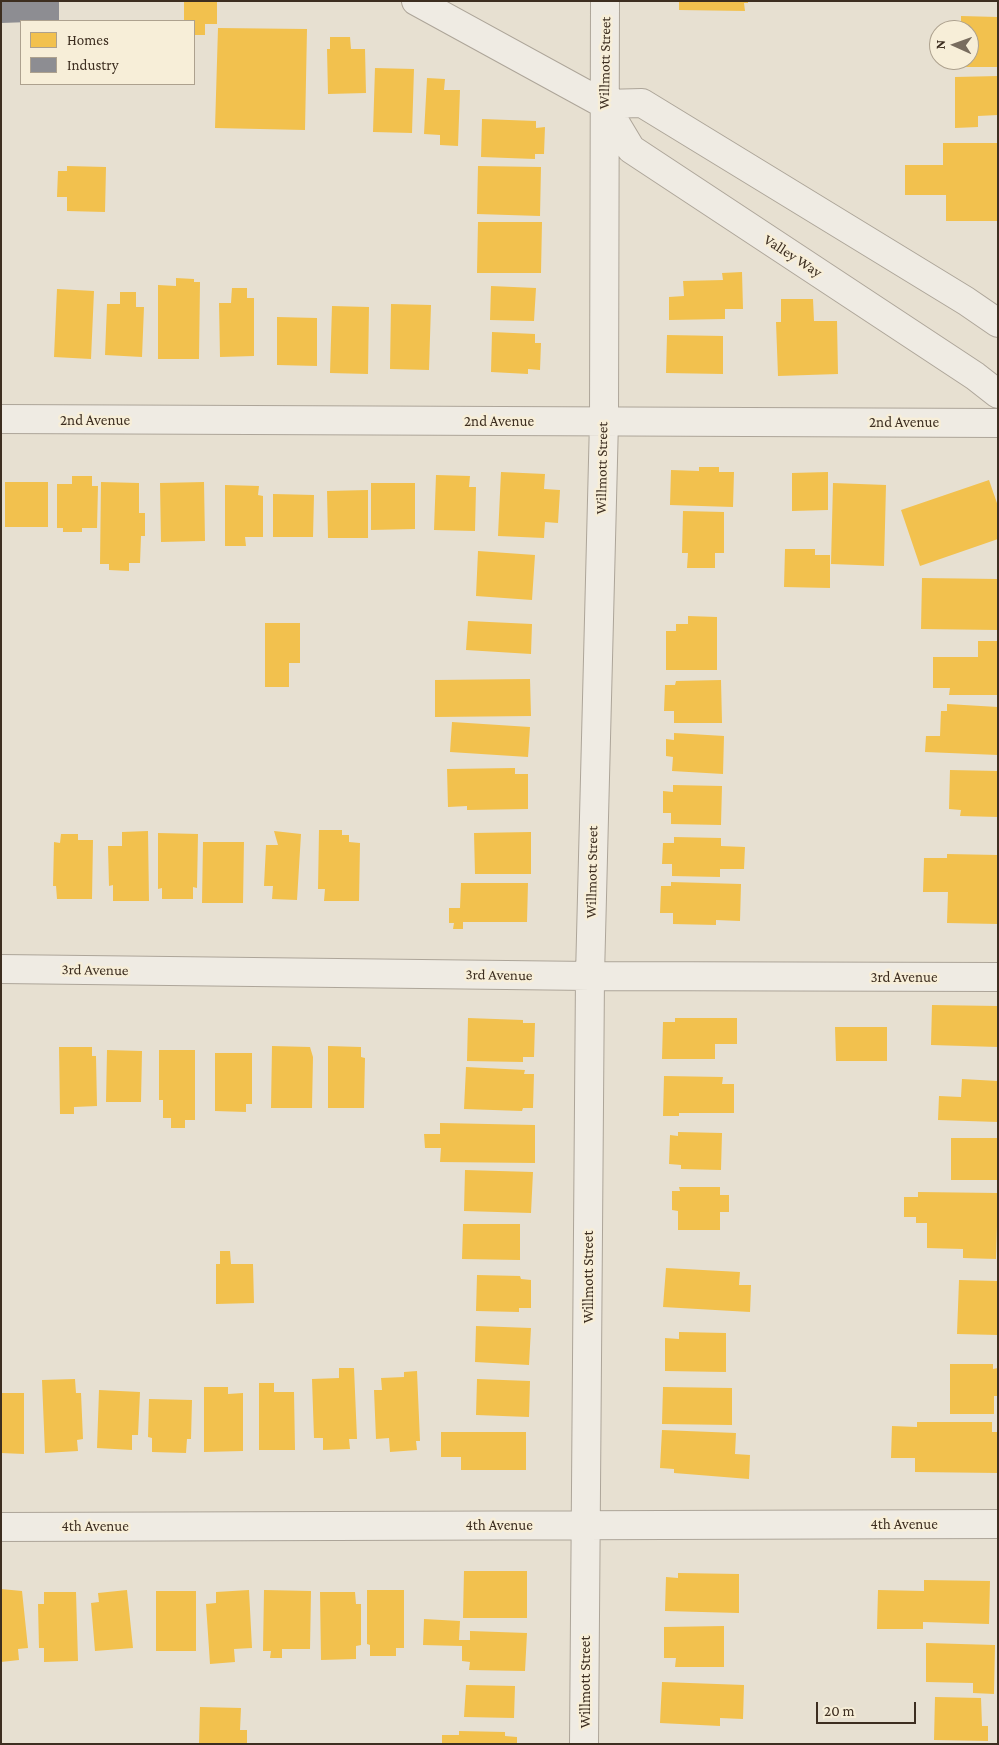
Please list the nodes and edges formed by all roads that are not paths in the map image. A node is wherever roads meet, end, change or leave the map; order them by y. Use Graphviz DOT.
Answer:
graph roads {
  1 [pos="416,1"];
  2 [pos="605,1"];
  3 [pos="604,104"];
  4 [pos="998,323"];
  5 [pos="998,394"];
  6 [pos="1,419"];
  7 [pos="604,421"];
  8 [pos="998,423"];
  9 [pos="1,968"];
  10 [pos="590,976"];
  11 [pos="998,977"];
  12 [pos="998,1524"];
  13 [pos="586,1525"];
  14 [pos="1,1527"];
  15 [pos="584,1744"];
  1 -- 3 [label="street"];
  2 -- 3 [label="street, Willmott Street"];
  3 -- 4 [label="street"];
  3 -- 5 [label="street, Valley Way"];
  3 -- 7 [label="street, Willmott Street"];
  6 -- 7 [label="street, 2nd Avenue"];
  7 -- 8 [label="street, 2nd Avenue"];
  7 -- 10 [label="street, Willmott Street"];
  9 -- 10 [label="street, 3rd Avenue"];
  10 -- 11 [label="street, 3rd Avenue"];
  10 -- 13 [label="street, Willmott Street"];
  12 -- 13 [label="street, 4th Avenue"];
  13 -- 14 [label="street, 4th Avenue"];
  13 -- 15 [label="street, Willmott Street"];
}
